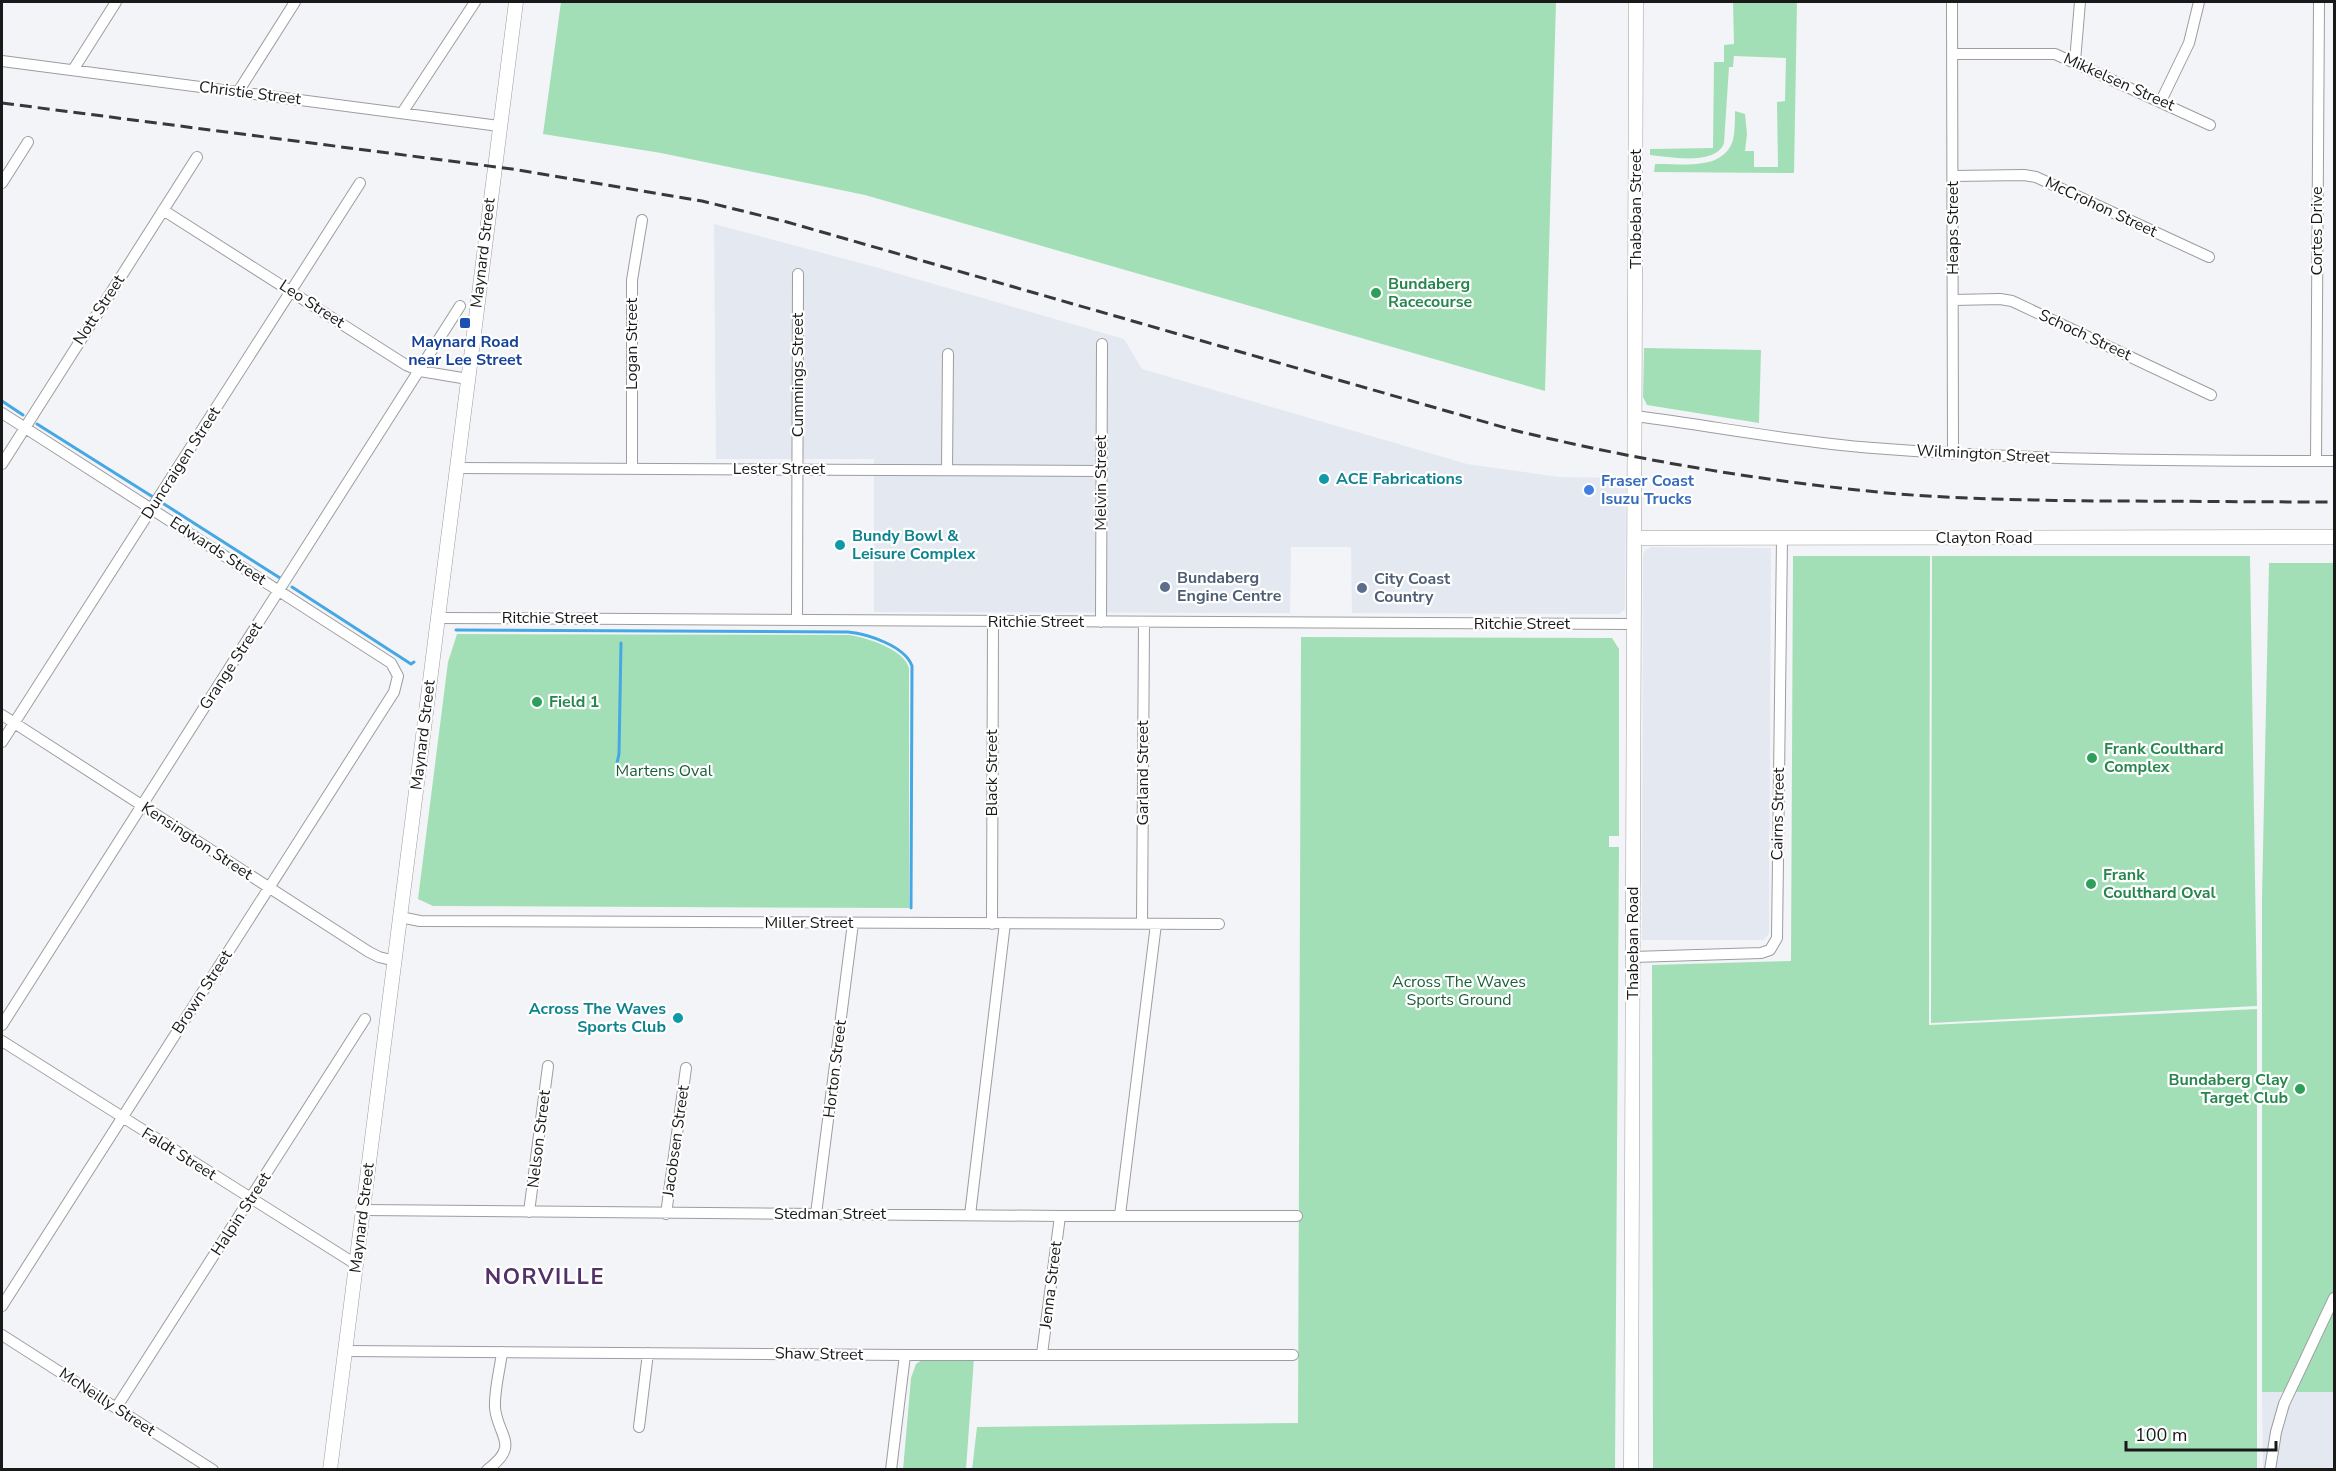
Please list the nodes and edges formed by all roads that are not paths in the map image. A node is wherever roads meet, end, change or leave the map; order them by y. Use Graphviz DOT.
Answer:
graph roads {
  1 [pos="116,2"];
  2 [pos="295,2"];
  3 [pos="475,2"];
  4 [pos="516,2"];
  5 [pos="1636,2"];
  6 [pos="1952,2"];
  7 [pos="2080,2"];
  8 [pos="2199,2"];
  9 [pos="2319,2"];
  10 [pos="1953,54"];
  11 [pos="2,61"];
  12 [pos="2075,62"];
  13 [pos="73,70"];
  14 [pos="238,92"];
  15 [pos="2162,101"];
  16 [pos="402,113"];
  17 [pos="2210,125"];
  18 [pos="500,126"];
  19 [pos="28,142"];
  20 [pos="197,157"];
  21 [pos="1953,176"];
  22 [pos="2,183"];
  23 [pos="360,183"];
  24 [pos="163,210"];
  25 [pos="642,220"];
  26 [pos="2209,257"];
  27 [pos="798,274"];
  28 [pos="291,290"];
  29 [pos="1953,300"];
  30 [pos="460,306"];
  31 [pos="1102,345"];
  32 [pos="948,354"];
  33 [pos="420,371"];
  34 [pos="468,379"];
  35 [pos="2211,395"];
  36 [pos="2,413"];
  37 [pos="1635,416"];
  38 [pos="24,428"];
  39 [pos="1953,454"];
  40 [pos="2316,461"];
  41 [pos="2334,461"];
  42 [pos="2,464"];
  43 [pos="457,468"];
  44 [pos="632,469"];
  45 [pos="798,469"];
  46 [pos="947,470"];
  47 [pos="1101,471"];
  48 [pos="151,509"];
  49 [pos="2334,537"];
  50 [pos="1634,538"];
  51 [pos="1782,538"];
  52 [pos="279,590"];
  53 [pos="438,618"];
  54 [pos="797,620"];
  55 [pos="993,622"];
  56 [pos="1101,622"];
  57 [pos="1144,623"];
  58 [pos="1634,624"];
  59 [pos="398,676"];
  60 [pos="2,715"];
  61 [pos="14,723"];
  62 [pos="2,742"];
  63 [pos="142,806"];
  64 [pos="269,888"];
  65 [pos="400,917"];
  66 [pos="853,923"];
  67 [pos="1005,923"];
  68 [pos="992,924"];
  69 [pos="1142,924"];
  70 [pos="1156,924"];
  71 [pos="1219,924"];
  72 [pos="1633,957"];
  73 [pos="395,961"];
  74 [pos="365,1019"];
  75 [pos="2,1025"];
  76 [pos="2,1041"];
  77 [pos="548,1066"];
  78 [pos="686,1068"];
  79 [pos="121,1117"];
  80 [pos="250,1199"];
  81 [pos="363,1210"];
  82 [pos="530,1212"];
  83 [pos="666,1214"];
  84 [pos="816,1214"];
  85 [pos="970,1215"];
  86 [pos="1120,1215"];
  87 [pos="1060,1216"];
  88 [pos="1297,1216"];
  89 [pos="357,1265"];
  90 [pos="2334,1298"];
  91 [pos="2,1306"];
  92 [pos="2,1335"];
  93 [pos="345,1351"];
  94 [pos="502,1352"];
  95 [pos="648,1353"];
  96 [pos="1042,1354"];
  97 [pos="906,1355"];
  98 [pos="1293,1355"];
  99 [pos="116,1408"];
  100 [pos="639,1427"];
  101 [pos="213,1470"];
  102 [pos="330,1470"];
  103 [pos="487,1470"];
  104 [pos="891,1470"];
  105 [pos="1631,1470"];
  106 [pos="2270,1470"];
  1 -- 13 [label="street"];
  2 -- 14 [label="street"];
  3 -- 16 [label="street"];
  4 -- 18 [label="street, Maynard Street"];
  5 -- 37 [label="street, Thabeban Street"];
  6 -- 10 [label="street, Heaps Street"];
  7 -- 12 [label="street"];
  8 -- 15 [label="street"];
  9 -- 40 [label="street, Cortes Drive"];
  10 -- 12 [label="street, Mikkelsen Street"];
  10 -- 21 [label="street, Heaps Street"];
  11 -- 13 [label="street, Christie Street"];
  12 -- 15 [label="street, Mikkelsen Street"];
  13 -- 14 [label="street, Christie Street"];
  14 -- 16 [label="street, Christie Street"];
  15 -- 17 [label="street, Mikkelsen Street"];
  16 -- 18 [label="street, Christie Street"];
  18 -- 34 [label="street, Maynard Street"];
  19 -- 22 [label="street"];
  20 -- 24 [label="street, Nott Street"];
  21 -- 26 [label="street, McCrohon Street"];
  21 -- 29 [label="street, Heaps Street"];
  23 -- 28 [label="street, Duncraigen Street"];
  24 -- 28 [label="street, Leo Street"];
  24 -- 38 [label="street, Nott Street"];
  25 -- 44 [label="street, Logan Street"];
  27 -- 45 [label="street, Cummings Street"];
  28 -- 33 [label="street, Leo Street"];
  28 -- 48 [label="street, Duncraigen Street"];
  29 -- 35 [label="street, Schoch Street"];
  29 -- 39 [label="street, Heaps Street"];
  30 -- 33 [label="street, Grange Street"];
  31 -- 47 [label="street, Melvin Street"];
  32 -- 46 [label="street"];
  33 -- 34 [label="street, Leo Street"];
  33 -- 52 [label="street, Grange Street"];
  34 -- 43 [label="street, Maynard Street"];
  36 -- 38 [label="street, Edwards Street"];
  37 -- 39 [label="street, Wilmington Street"];
  37 -- 50 [label="street, Thabeban Road"];
  38 -- 42 [label="street, Nott Street"];
  38 -- 48 [label="street, Edwards Street"];
  39 -- 40 [label="street, Wilmington Street"];
  40 -- 41 [label="street, Wilmington Street"];
  43 -- 44 [label="street, Lester Street"];
  43 -- 53 [label="street, Maynard Street"];
  44 -- 45 [label="street, Lester Street"];
  45 -- 46 [label="street, Lester Street"];
  45 -- 54 [label="street, Cummings Street"];
  46 -- 47 [label="street, Lester Street"];
  47 -- 56 [label="street, Melvin Street"];
  48 -- 52 [label="street, Edwards Street"];
  48 -- 61 [label="street, Duncraigen Street"];
  49 -- 51 [label="street, Clayton Road"];
  50 -- 51 [label="street, Clayton Road"];
  50 -- 58 [label="street, Thabeban Road"];
  51 -- 72 [label="street, Cairns Street"];
  52 -- 59 [label="street, Edwards Street"];
  52 -- 63 [label="street, Grange Street"];
  53 -- 54 [label="street, Ritchie Street"];
  53 -- 65 [label="street, Maynard Street"];
  54 -- 55 [label="street, Ritchie Street"];
  55 -- 56 [label="street, Ritchie Street"];
  55 -- 68 [label="street, Black Street"];
  56 -- 57 [label="street, Ritchie Street"];
  57 -- 58 [label="street, Ritchie Street"];
  57 -- 69 [label="street, Garland Street"];
  58 -- 72 [label="street, Thabeban Road"];
  59 -- 64 [label="street, Brown Street"];
  60 -- 61 [label="street, Kensington Street"];
  61 -- 62 [label="street, Duncraigen Street"];
  61 -- 63 [label="street, Kensington Street"];
  63 -- 64 [label="street, Kensington Street"];
  63 -- 75 [label="street, Grange Street"];
  64 -- 73 [label="street, Kensington Street"];
  64 -- 79 [label="street, Brown Street"];
  65 -- 66 [label="street, Miller Street"];
  65 -- 73 [label="street, Maynard Street"];
  66 -- 68 [label="street, Miller Street"];
  66 -- 84 [label="street, Horton Street"];
  67 -- 68 [label="street, Miller Street"];
  67 -- 69 [label="street, Miller Street"];
  67 -- 85 [label="street"];
  69 -- 70 [label="street, Miller Street"];
  70 -- 71 [label="street, Miller Street"];
  70 -- 86 [label="street"];
  72 -- 105 [label="street, Thabeban Road"];
  73 -- 81 [label="street, Maynard Street"];
  74 -- 80 [label="street, Halpin Street"];
  76 -- 79 [label="street, Faldt Street"];
  77 -- 82 [label="street, Nelson Street"];
  78 -- 83 [label="street, Jacobsen Street"];
  79 -- 80 [label="street, Faldt Street"];
  79 -- 91 [label="street, Brown Street"];
  80 -- 89 [label="street, Faldt Street"];
  80 -- 99 [label="street, Halpin Street"];
  81 -- 82 [label="street, Stedman Street"];
  81 -- 89 [label="street, Maynard Street"];
  82 -- 83 [label="street, Stedman Street"];
  83 -- 84 [label="street, Stedman Street"];
  84 -- 85 [label="street, Stedman Street"];
  85 -- 87 [label="street, Stedman Street"];
  86 -- 87 [label="street, Stedman Street"];
  86 -- 88 [label="street, Stedman Street"];
  87 -- 96 [label="street, Jenna Street"];
  89 -- 93 [label="street, Maynard Street"];
  90 -- 106 [label="street"];
  92 -- 99 [label="street, McNeilly Street"];
  93 -- 94 [label="street, Shaw Street"];
  93 -- 102 [label="street, Maynard Street"];
  94 -- 95 [label="street, Shaw Street"];
  94 -- 103 [label="street"];
  95 -- 97 [label="street, Shaw Street"];
  95 -- 100 [label="street"];
  96 -- 97 [label="street, Shaw Street"];
  96 -- 98 [label="street, Shaw Street"];
  97 -- 104 [label="street"];
  99 -- 101 [label="street, McNeilly Street"];
}
